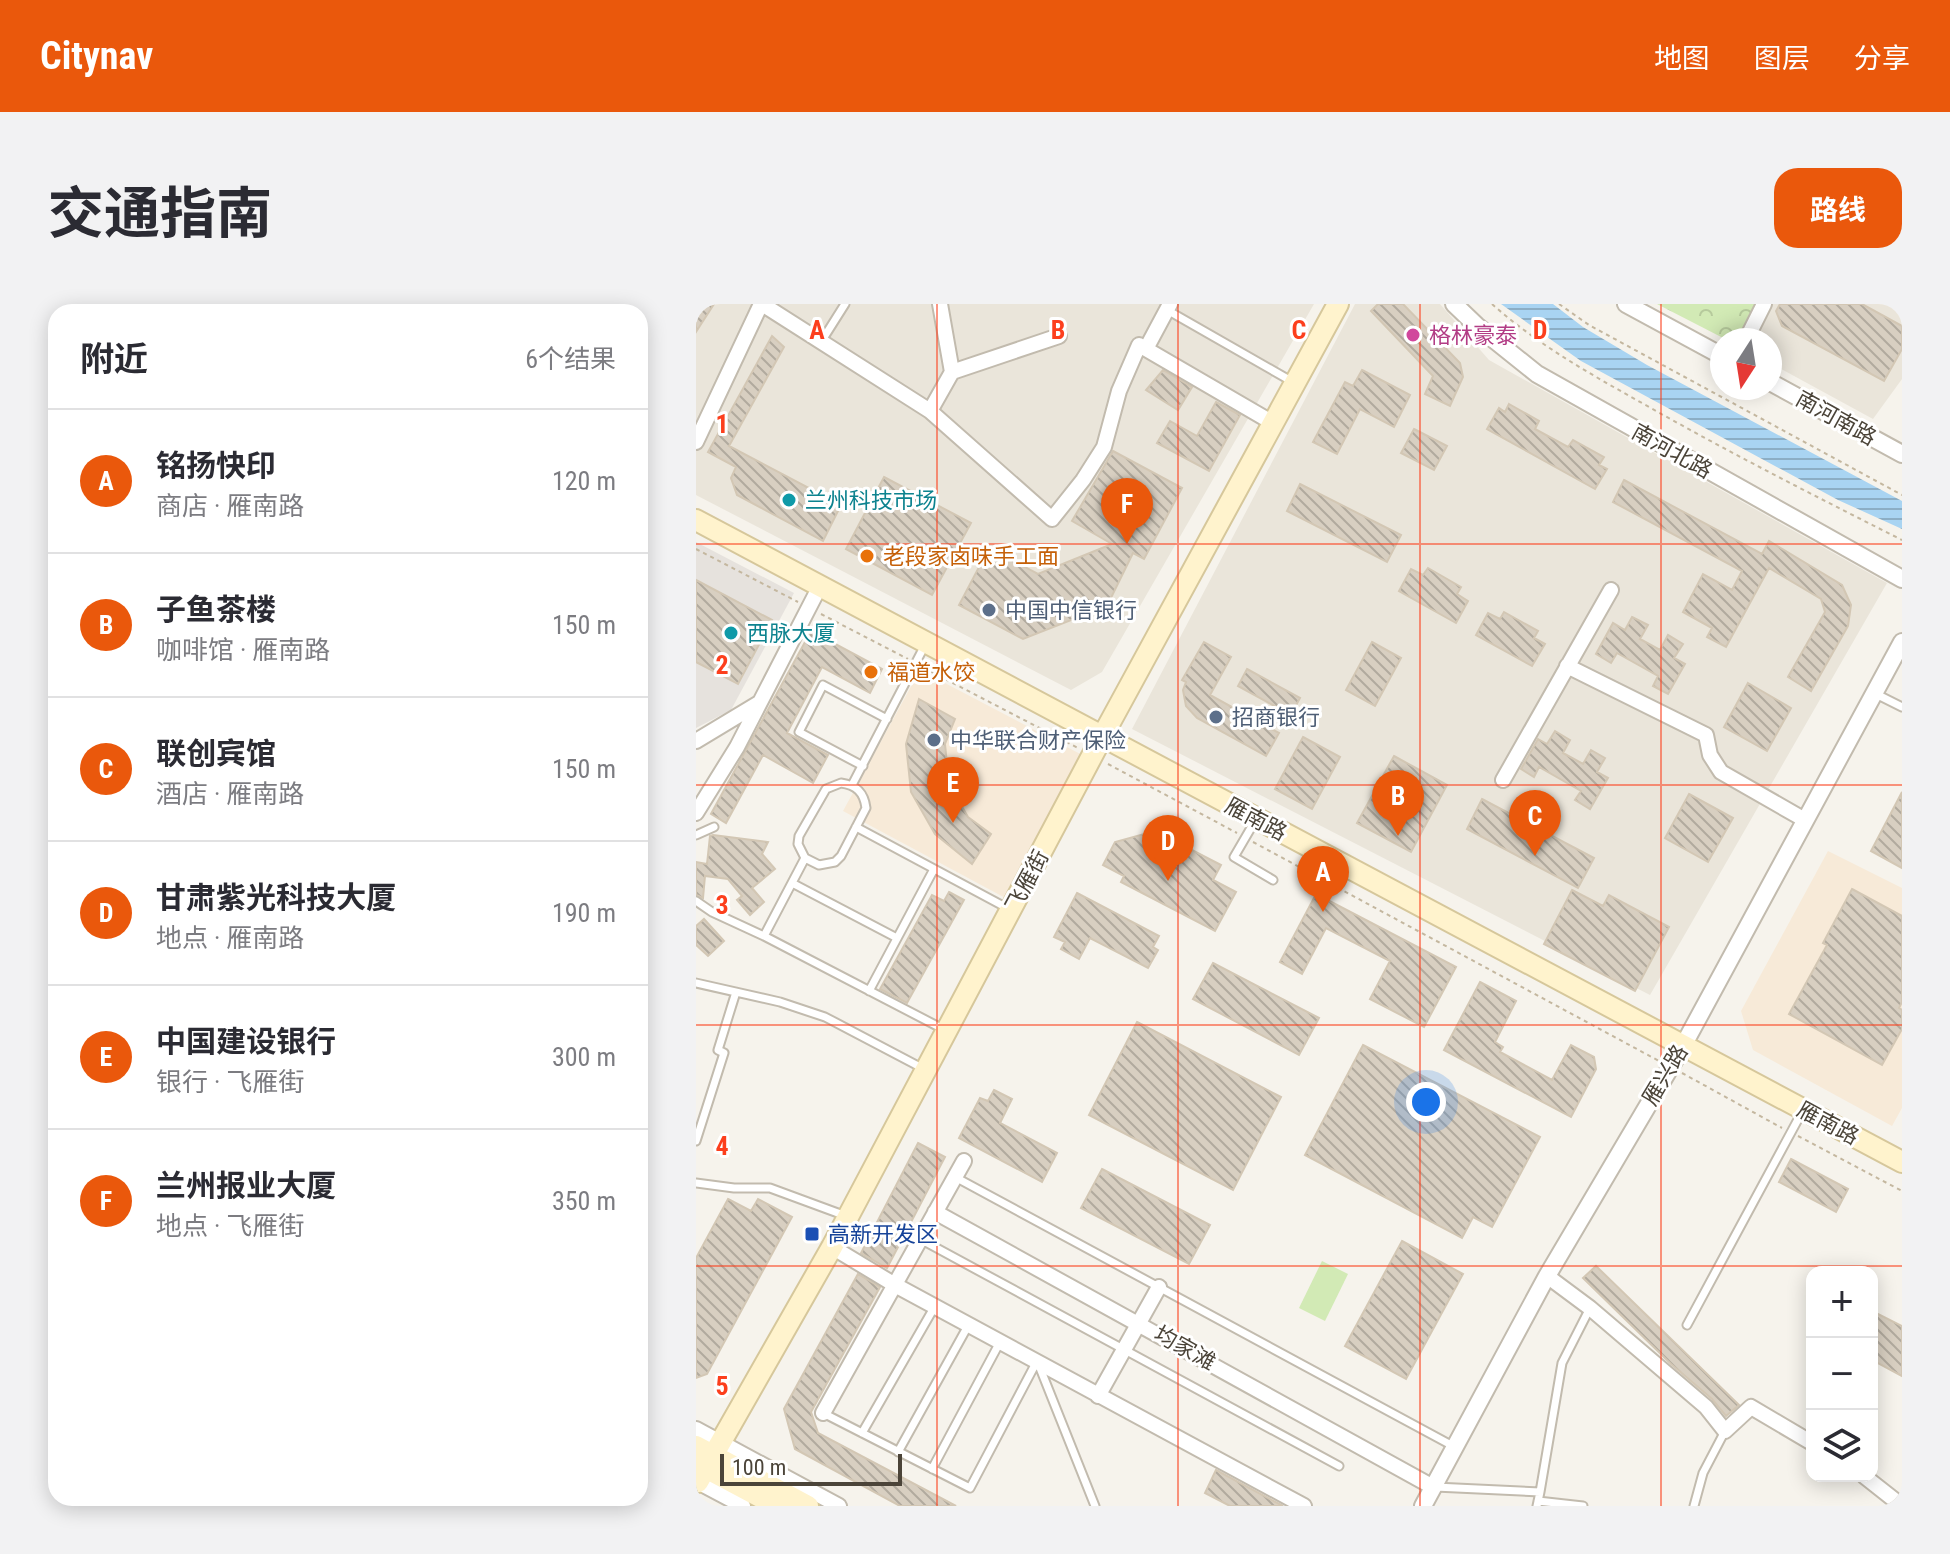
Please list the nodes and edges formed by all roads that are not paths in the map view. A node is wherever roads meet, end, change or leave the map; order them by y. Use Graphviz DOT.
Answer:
graph roads {
  1 [pos="761,304"];
  2 [pos="845,304"];
  3 [pos="940,304"];
  4 [pos="1338,304"];
  5 [pos="1454,304"];
  6 [pos="1626,304"];
  7 [pos="1764,304"];
  8 [pos="1168,307"];
  9 [pos="1752,328"];
  10 [pos="1059,336"];
  11 [pos="821,342"];
  12 [pos="1147,347"];
  13 [pos="1710,350"];
  14 [pos="952,372"];
  15 [pos="1295,383"];
  16 [pos="1782,389"];
  17 [pos="930,411"];
  18 [pos="1273,423"];
  19 [pos="696,442"];
  20 [pos="1902,454"];
  21 [pos="696,520"];
  22 [pos="1902,579"];
  23 [pos="820,586"];
  24 [pos="1611,590"];
  25 [pos="1902,642"];
  26 [pos="926,643"];
  27 [pos="1567,666"];
  28 [pos="1874,693"];
  29 [pos="760,703"];
  30 [pos="1902,707"];
  31 [pos="887,719"];
  32 [pos="696,741"];
  33 [pos="1098,746"];
  34 [pos="863,766"];
  35 [pos="1503,780"];
  36 [pos="852,785"];
  37 [pos="696,813"];
  38 [pos="1256,819"];
  39 [pos="1805,820"];
  40 [pos="714,827"];
  41 [pos="856,827"];
  42 [pos="696,835"];
  43 [pos="805,858"];
  44 [pos="934,869"];
  45 [pos="1273,880"];
  46 [pos="792,883"];
  47 [pos="696,901"];
  48 [pos="1012,910"];
  49 [pos="764,936"];
  50 [pos="897,938"];
  51 [pos="696,983"];
  52 [pos="869,991"];
  53 [pos="736,992"];
  54 [pos="948,1032"];
  55 [pos="1683,1046"];
  56 [pos="927,1071"];
  57 [pos="1803,1110"];
  58 [pos="696,1141"];
  59 [pos="964,1161"];
  60 [pos="1902,1162"];
  61 [pos="955,1177"];
  62 [pos="696,1183"];
  63 [pos="935,1212"];
  64 [pos="848,1217"];
  65 [pos="920,1239"];
  66 [pos="832,1247"];
  67 [pos="1547,1276"];
  68 [pos="895,1285"];
  69 [pos="1159,1287"];
  70 [pos="935,1306"];
  71 [pos="1590,1308"];
  72 [pos="969,1323"];
  73 [pos="1139,1323"];
  74 [pos="1687,1325"];
  75 [pos="1001,1341"];
  76 [pos="1124,1350"];
  77 [pos="1037,1361"];
  78 [pos="1098,1396"];
  79 [pos="823,1413"];
  80 [pos="696,1429"];
  81 [pos="1725,1431"];
  82 [pos="862,1433"];
  83 [pos="1806,1439"];
  84 [pos="1453,1446"];
  85 [pos="898,1452"];
  86 [pos="704,1463"];
  87 [pos="1339,1466"];
  88 [pos="932,1469"];
  89 [pos="1872,1482"];
  90 [pos="1433,1487"];
  91 [pos="1538,1499"];
  92 [pos="743,1506"];
  93 [pos="777,1506"];
  94 [pos="808,1506"];
  95 [pos="839,1506"];
  96 [pos="1095,1506"];
  97 [pos="1304,1506"];
  98 [pos="1423,1506"];
  99 [pos="1583,1506"];
  100 [pos="1694,1506"];
  101 [pos="1902,1506"];
  1 -- 11 [label="street"];
  1 -- 19 [label="street"];
  2 -- 11 [label="lane"];
  3 -- 14 [label="street"];
  4 -- 15 [label="main road, 飞雁街"];
  5 -- 22 [label="street, 南河北路"];
  6 -- 13 [label="street"];
  7 -- 9 [label="street"];
  8 -- 12 [label="street"];
  8 -- 15 [label="lane"];
  10 -- 14 [label="street"];
  11 -- 17 [label="street"];
  12 -- 17 [label="street"];
  12 -- 18 [label="street"];
  14 -- 17 [label="street"];
  15 -- 18 [label="main road, 飞雁街"];
  16 -- 20 [label="street, 南河南路"];
  18 -- 33 [label="main road, 飞雁街"];
  21 -- 23 [label="main road, 雁南路"];
  23 -- 26 [label="main road, 雁南路"];
  23 -- 29 [label="street"];
  24 -- 27 [label="street"];
  25 -- 28 [label="street, 雁兴路"];
  26 -- 31 [label="lane"];
  26 -- 33 [label="main road, 雁南路"];
  27 -- 35 [label="street"];
  27 -- 39 [label="street"];
  28 -- 30 [label="lane"];
  28 -- 39 [label="street, 雁兴路"];
  29 -- 32 [label="street"];
  29 -- 37 [label="street"];
  31 -- 34 [label="lane"];
  31 -- 34 [label="lane"];
  33 -- 38 [label="main road, 雁南路"];
  33 -- 48 [label="main road, 飞雁街"];
  34 -- 36 [label="lane"];
  36 -- 41 [label="lane"];
  36 -- 43 [label="lane"];
  38 -- 45 [label="lane"];
  38 -- 55 [label="main road, 雁南路"];
  39 -- 55 [label="street, 雁兴路"];
  40 -- 42 [label="lane"];
  41 -- 43 [label="lane"];
  41 -- 44 [label="lane"];
  43 -- 46 [label="lane"];
  44 -- 48 [label="lane"];
  44 -- 50 [label="lane"];
  46 -- 49 [label="lane"];
  46 -- 50 [label="lane"];
  47 -- 49 [label="lane"];
  48 -- 54 [label="main road, 飞雁街"];
  49 -- 52 [label="lane"];
  50 -- 52 [label="lane"];
  51 -- 53 [label="lane"];
  52 -- 54 [label="lane"];
  53 -- 56 [label="lane"];
  53 -- 58 [label="lane"];
  54 -- 56 [label="main road, 飞雁街"];
  55 -- 57 [label="main road, 雁南路"];
  55 -- 67 [label="street, 雁兴路"];
  56 -- 64 [label="main road, 飞雁街"];
  57 -- 60 [label="main road, 雁南路"];
  57 -- 74 [label="lane"];
  59 -- 61 [label="street"];
  61 -- 63 [label="street"];
  61 -- 69 [label="lane"];
  62 -- 64 [label="lane"];
  63 -- 65 [label="street"];
  63 -- 73 [label="street, 均家滩"];
  64 -- 66 [label="main road, 飞雁街"];
  65 -- 68 [label="street"];
  65 -- 76 [label="lane"];
  66 -- 68 [label="street"];
  66 -- 86 [label="main road, 飞雁街"];
  67 -- 71 [label="street"];
  67 -- 84 [label="street, 雁兴路"];
  68 -- 70 [label="street"];
  68 -- 79 [label="street"];
  69 -- 73 [label="street"];
  69 -- 84 [label="lane"];
  70 -- 72 [label="street"];
  70 -- 82 [label="lane"];
  71 -- 81 [label="street"];
  71 -- 91 [label="lane"];
  72 -- 75 [label="street"];
  72 -- 85 [label="lane"];
  73 -- 76 [label="street"];
  73 -- 90 [label="street, 均家滩"];
  75 -- 77 [label="street"];
  75 -- 88 [label="lane"];
  76 -- 78 [label="street"];
  76 -- 87 [label="lane"];
  77 -- 78 [label="street"];
  77 -- 88 [label="lane"];
  77 -- 96 [label="lane"];
  78 -- 97 [label="street"];
  79 -- 82 [label="lane"];
  80 -- 86 [label="street"];
  81 -- 83 [label="street"];
  81 -- 100 [label="lane"];
  82 -- 85 [label="lane"];
  84 -- 90 [label="street, 雁兴路"];
  85 -- 88 [label="lane"];
  86 -- 92 [label="street"];
  86 -- 93 [label="main road"];
  86 -- 94 [label="main road"];
  86 -- 95 [label="street"];
  89 -- 101 [label="street"];
  90 -- 91 [label="lane"];
  90 -- 98 [label="street, 雁兴路"];
  91 -- 99 [label="lane"];
}
